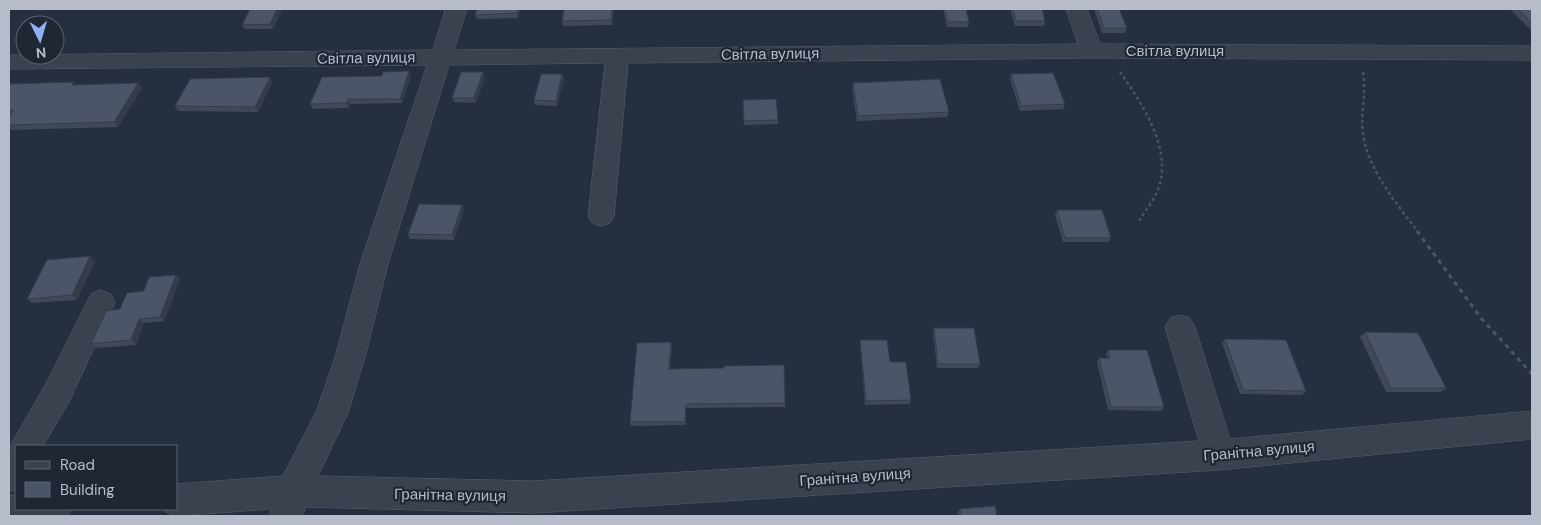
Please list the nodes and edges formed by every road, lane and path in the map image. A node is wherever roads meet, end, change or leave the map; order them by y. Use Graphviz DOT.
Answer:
graph roads {
  1 [pos="456,9"];
  2 [pos="1077,9"];
  3 [pos="1098,51"];
  4 [pos="1354,52"];
  5 [pos="1532,53"];
  6 [pos="617,56"];
  7 [pos="442,57"];
  8 [pos="9,62"];
  9 [pos="601,216"];
  10 [pos="1139,221"];
  11 [pos="101,302"];
  12 [pos="1180,327"];
  13 [pos="1532,374"];
  14 [pos="1532,425"];
  15 [pos="27,445"];
  16 [pos="1220,455"];
  17 [pos="15,466"];
  18 [pos="9,477"];
  19 [pos="178,500"];
  20 [pos="290,504"];
  21 [pos="39,510"];
  22 [pos="9,512"];
  1 -- 7 [label="street"];
  2 -- 3 [label="street"];
  3 -- 4 [label="street, Світла вулиця"];
  3 -- 6 [label="street, Світла вулиця"];
  3 -- 10 [label="path"];
  4 -- 5 [label="street, Світла вулиця"];
  4 -- 13 [label="path"];
  6 -- 7 [label="street, Світла вулиця"];
  6 -- 9 [label="street"];
  7 -- 8 [label="street, Світла вулиця"];
  7 -- 20 [label="street"];
  11 -- 15 [label="street"];
  12 -- 16 [label="street"];
  14 -- 16 [label="street, Гранітна вулиця"];
  16 -- 20 [label="street, Гранітна вулиця"];
  17 -- 18 [label="street"];
  19 -- 20 [label="street, Гранітна вулиця"];
  21 -- 22 [label="street"];
}
